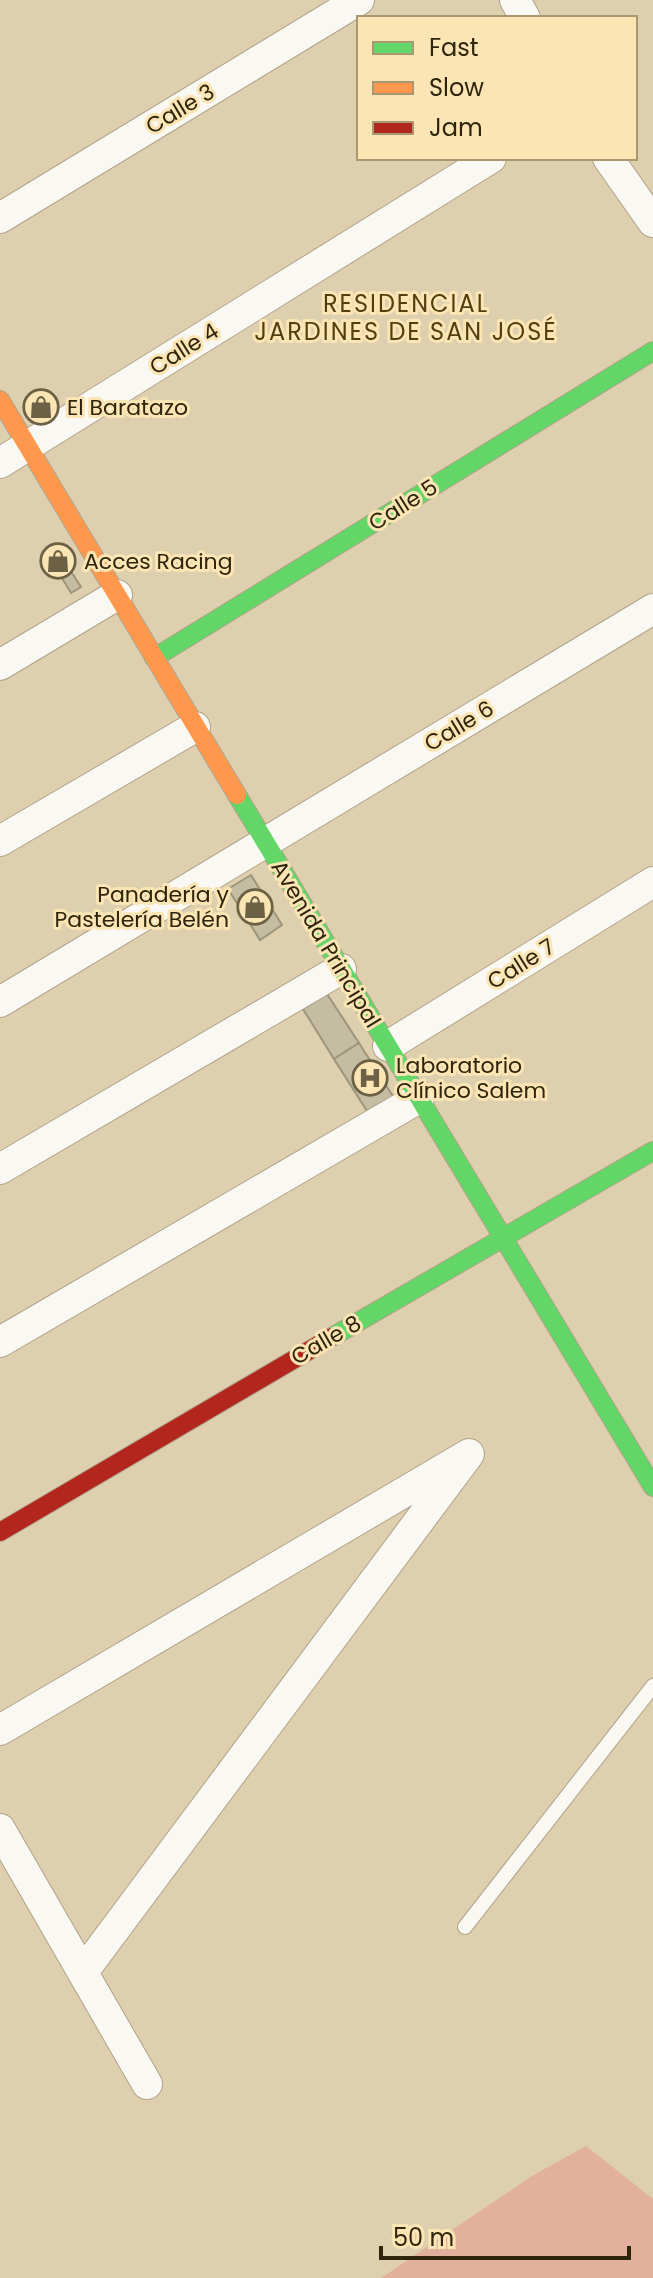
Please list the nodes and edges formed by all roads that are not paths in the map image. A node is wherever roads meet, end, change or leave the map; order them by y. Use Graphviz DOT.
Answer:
graph roads {
  1 [pos="359,0"];
  2 [pos="488,160"];
  3 [pos="609,160"];
  4 [pos="0,218"];
  5 [pos="653,222"];
  6 [pos="653,351"];
  7 [pos="0,400"];
  8 [pos="29,446"];
  9 [pos="0,463"];
  10 [pos="117,595"];
  11 [pos="653,609"];
  12 [pos="154,658"];
  13 [pos="0,665"];
  14 [pos="195,727"];
  15 [pos="0,841"];
  16 [pos="265,843"];
  17 [pos="653,882"];
  18 [pos="341,969"];
  19 [pos="0,1002"];
  20 [pos="388,1046"];
  21 [pos="419,1098"];
  22 [pos="653,1151"];
  23 [pos="0,1169"];
  24 [pos="502,1237"];
  25 [pos="0,1342"];
  26 [pos="653,1487"];
  27 [pos="0,1532"];
  28 [pos="653,1686"];
  29 [pos="0,1730"];
  30 [pos="0,1829"];
  31 [pos="465,1927"];
  32 [pos="83,1972"];
  33 [pos="147,2084"];
  1 -- 4 [label="street, Calle 3"];
  2 -- 8 [label="street, Calle 4"];
  3 -- 5 [label="street"];
  6 -- 12 [label="street, Calle 5"];
  7 -- 8 [label="street, Avenida Principal"];
  8 -- 9 [label="street, Calle 4"];
  8 -- 10 [label="street, Avenida Principal"];
  10 -- 12 [label="street, Avenida Principal"];
  10 -- 13 [label="street"];
  11 -- 16 [label="street, Calle 6"];
  12 -- 14 [label="street, Avenida Principal"];
  14 -- 15 [label="street"];
  14 -- 16 [label="street, Avenida Principal"];
  16 -- 18 [label="street, Avenida Principal"];
  16 -- 19 [label="street, Calle 6"];
  17 -- 20 [label="street, Calle 7"];
  18 -- 20 [label="street, Avenida Principal"];
  18 -- 23 [label="street"];
  20 -- 21 [label="street, Avenida Principal"];
  21 -- 24 [label="street, Avenida Principal"];
  21 -- 25 [label="street"];
  22 -- 24 [label="street, Calle 8"];
  24 -- 26 [label="street, Avenida Principal"];
  24 -- 27 [label="street, Calle 8"];
  28 -- 31 [label="lane"];
  29 -- 32 [label="street"];
  30 -- 32 [label="street"];
  32 -- 33 [label="street"];
}
